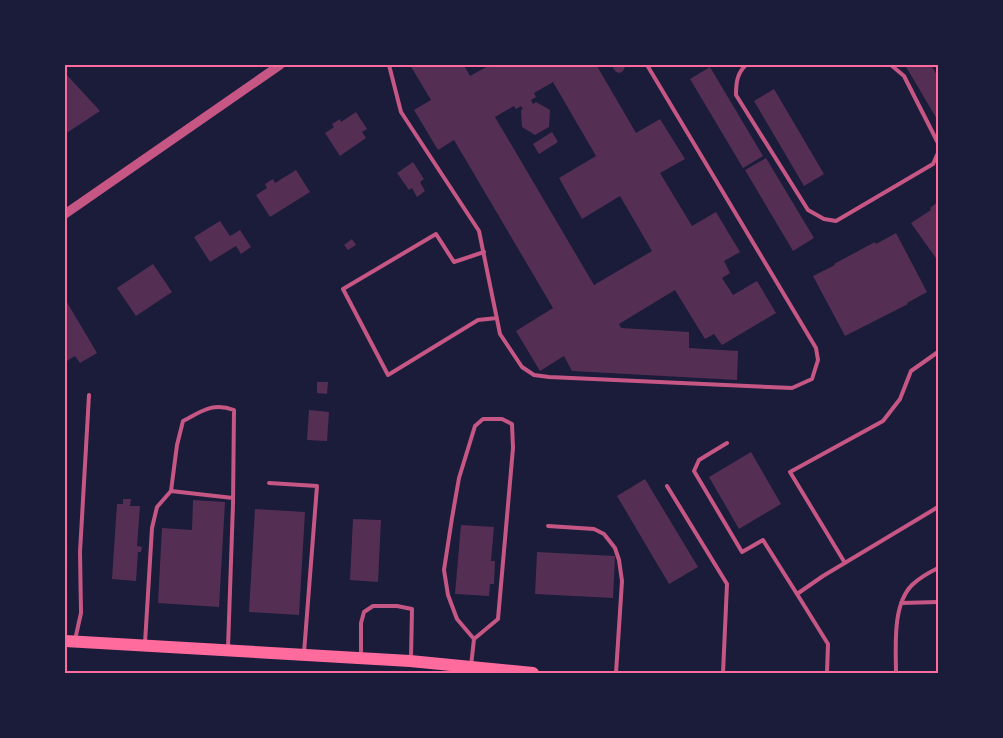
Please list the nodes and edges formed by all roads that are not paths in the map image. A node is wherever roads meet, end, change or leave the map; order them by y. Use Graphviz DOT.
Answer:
graph roads {
  1 [pos="280,65"];
  2 [pos="389,65"];
  3 [pos="647,65"];
  4 [pos="746,65"];
  5 [pos="891,65"];
  6 [pos="65,214"];
  7 [pos="484,252"];
  8 [pos="497,318"];
  9 [pos="938,352"];
  10 [pos="89,395"];
  11 [pos="727,443"];
  12 [pos="269,483"];
  13 [pos="667,486"];
  14 [pos="171,491"];
  15 [pos="233,498"];
  16 [pos="938,507"];
  17 [pos="548,526"];
  18 [pos="845,563"];
  19 [pos="938,568"];
  20 [pos="798,594"];
  21 [pos="938,602"];
  22 [pos="901,603"];
  23 [pos="474,639"];
  24 [pos="70,642"];
  25 [pos="145,646"];
  26 [pos="228,650"];
  27 [pos="304,655"];
  28 [pos="361,658"];
  29 [pos="410,661"];
  30 [pos="470,670"];
  31 [pos="533,673"];
  32 [pos="616,673"];
  33 [pos="723,673"];
  34 [pos="827,673"];
  35 [pos="896,673"];
  1 -- 6 [label="street"];
  2 -- 7 [label="lane"];
  3 -- 8 [label="lane"];
  4 -- 5 [label="lane"];
  7 -- 8 [label="lane"];
  7 -- 8 [label="lane"];
  9 -- 18 [label="lane"];
  10 -- 24 [label="lane"];
  11 -- 20 [label="lane"];
  12 -- 27 [label="lane"];
  13 -- 33 [label="lane"];
  14 -- 15 [label="lane"];
  14 -- 15 [label="lane"];
  14 -- 25 [label="lane"];
  15 -- 26 [label="lane"];
  16 -- 18 [label="lane"];
  17 -- 32 [label="lane"];
  18 -- 20 [label="lane"];
  19 -- 22 [label="lane"];
  20 -- 34 [label="lane"];
  21 -- 22 [label="lane"];
  22 -- 35 [label="lane"];
  23 -- 23 [label="lane"];
  23 -- 30 [label="lane"];
  24 -- 25 [label="main road"];
  25 -- 26 [label="main road"];
  26 -- 27 [label="main road"];
  27 -- 28 [label="main road"];
  28 -- 29 [label="main road"];
  28 -- 29 [label="lane"];
  29 -- 30 [label="main road"];
  30 -- 31 [label="main road"];
}
